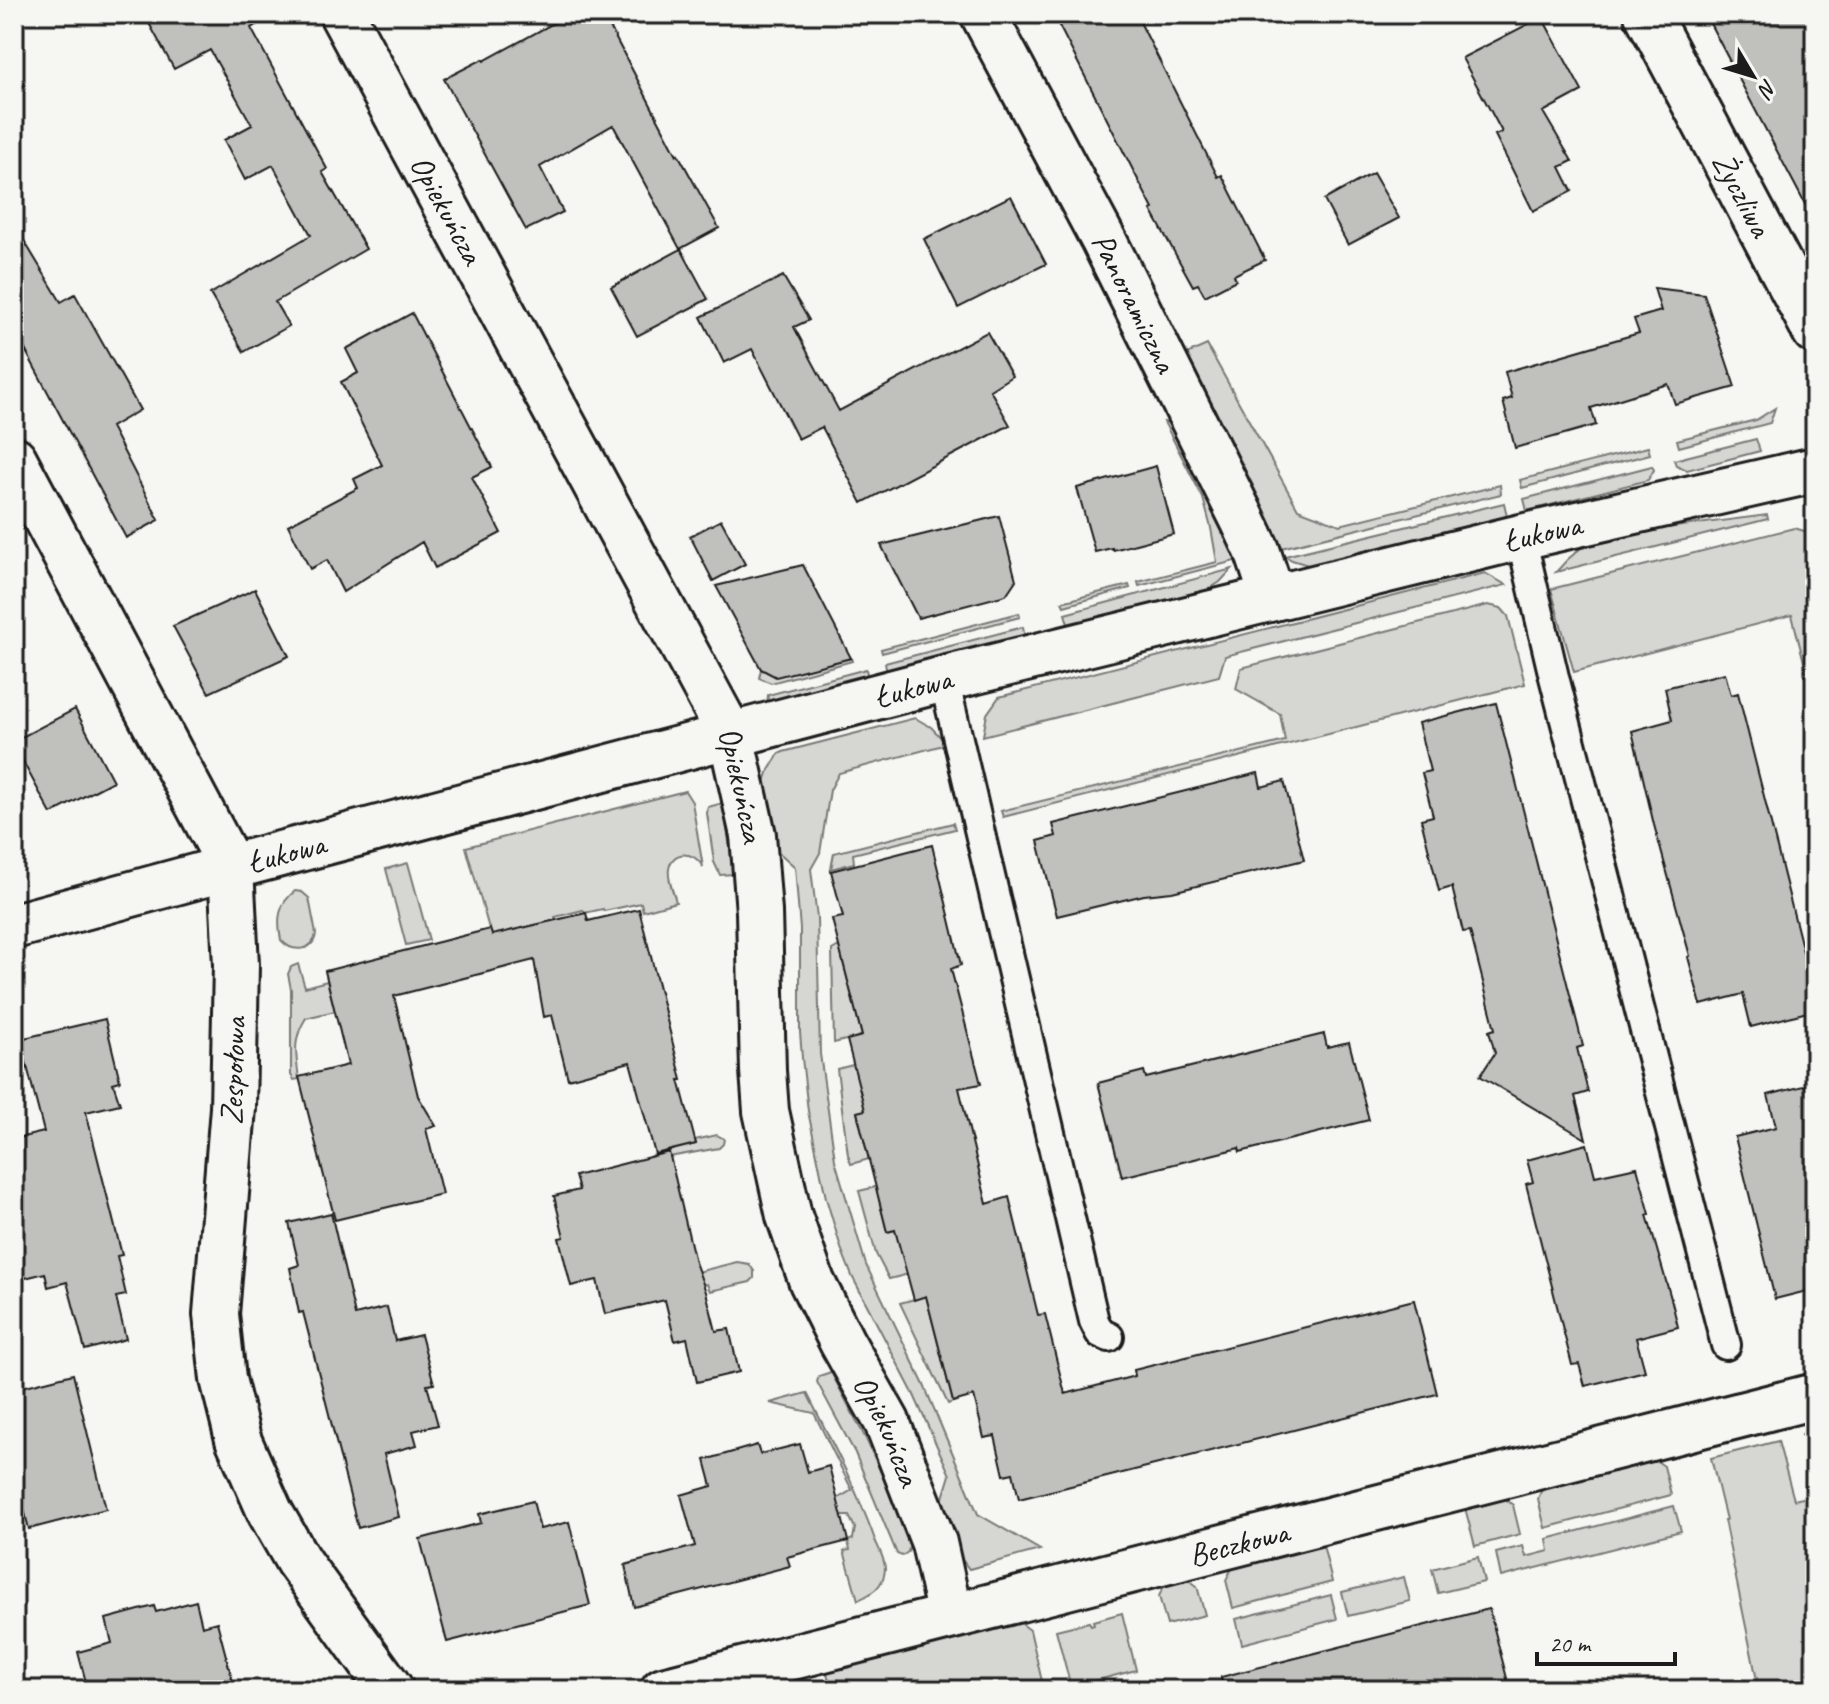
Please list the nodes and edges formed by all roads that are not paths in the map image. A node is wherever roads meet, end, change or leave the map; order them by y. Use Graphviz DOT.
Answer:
graph roads {
  1 [pos="342,14"];
  2 [pos="983,14"];
  3 [pos="1647,14"];
  4 [pos="1815,331"];
  5 [pos="14,459"];
  6 [pos="1815,470"];
  7 [pos="1521,537"];
  8 [pos="1273,598"];
  9 [pos="944,679"];
  10 [pos="731,736"];
  11 [pos="231,867"];
  12 [pos="14,926"];
  13 [pos="1109,1337"];
  14 [pos="1726,1345"];
  15 [pos="1815,1396"];
  16 [pos="950,1616"];
  17 [pos="391,1690"];
  18 [pos="663,1690"];
  1 -- 10 [label="street, Opiekuńcza"];
  2 -- 8 [label="street, Panoramiczna"];
  3 -- 4 [label="street, Życzliwa"];
  5 -- 11 [label="street, Zespołowa"];
  6 -- 7 [label="street, Łukowa"];
  7 -- 8 [label="street, Łukowa"];
  7 -- 14 [label="lane"];
  8 -- 9 [label="street, Łukowa"];
  9 -- 10 [label="street, Łukowa"];
  9 -- 13 [label="lane"];
  10 -- 11 [label="street, Łukowa"];
  10 -- 16 [label="street, Opiekuńcza"];
  11 -- 12 [label="street, Łukowa"];
  11 -- 17 [label="street, Zespołowa"];
  15 -- 16 [label="street, Beczkowa"];
  16 -- 18 [label="street, Beczkowa"];
}
